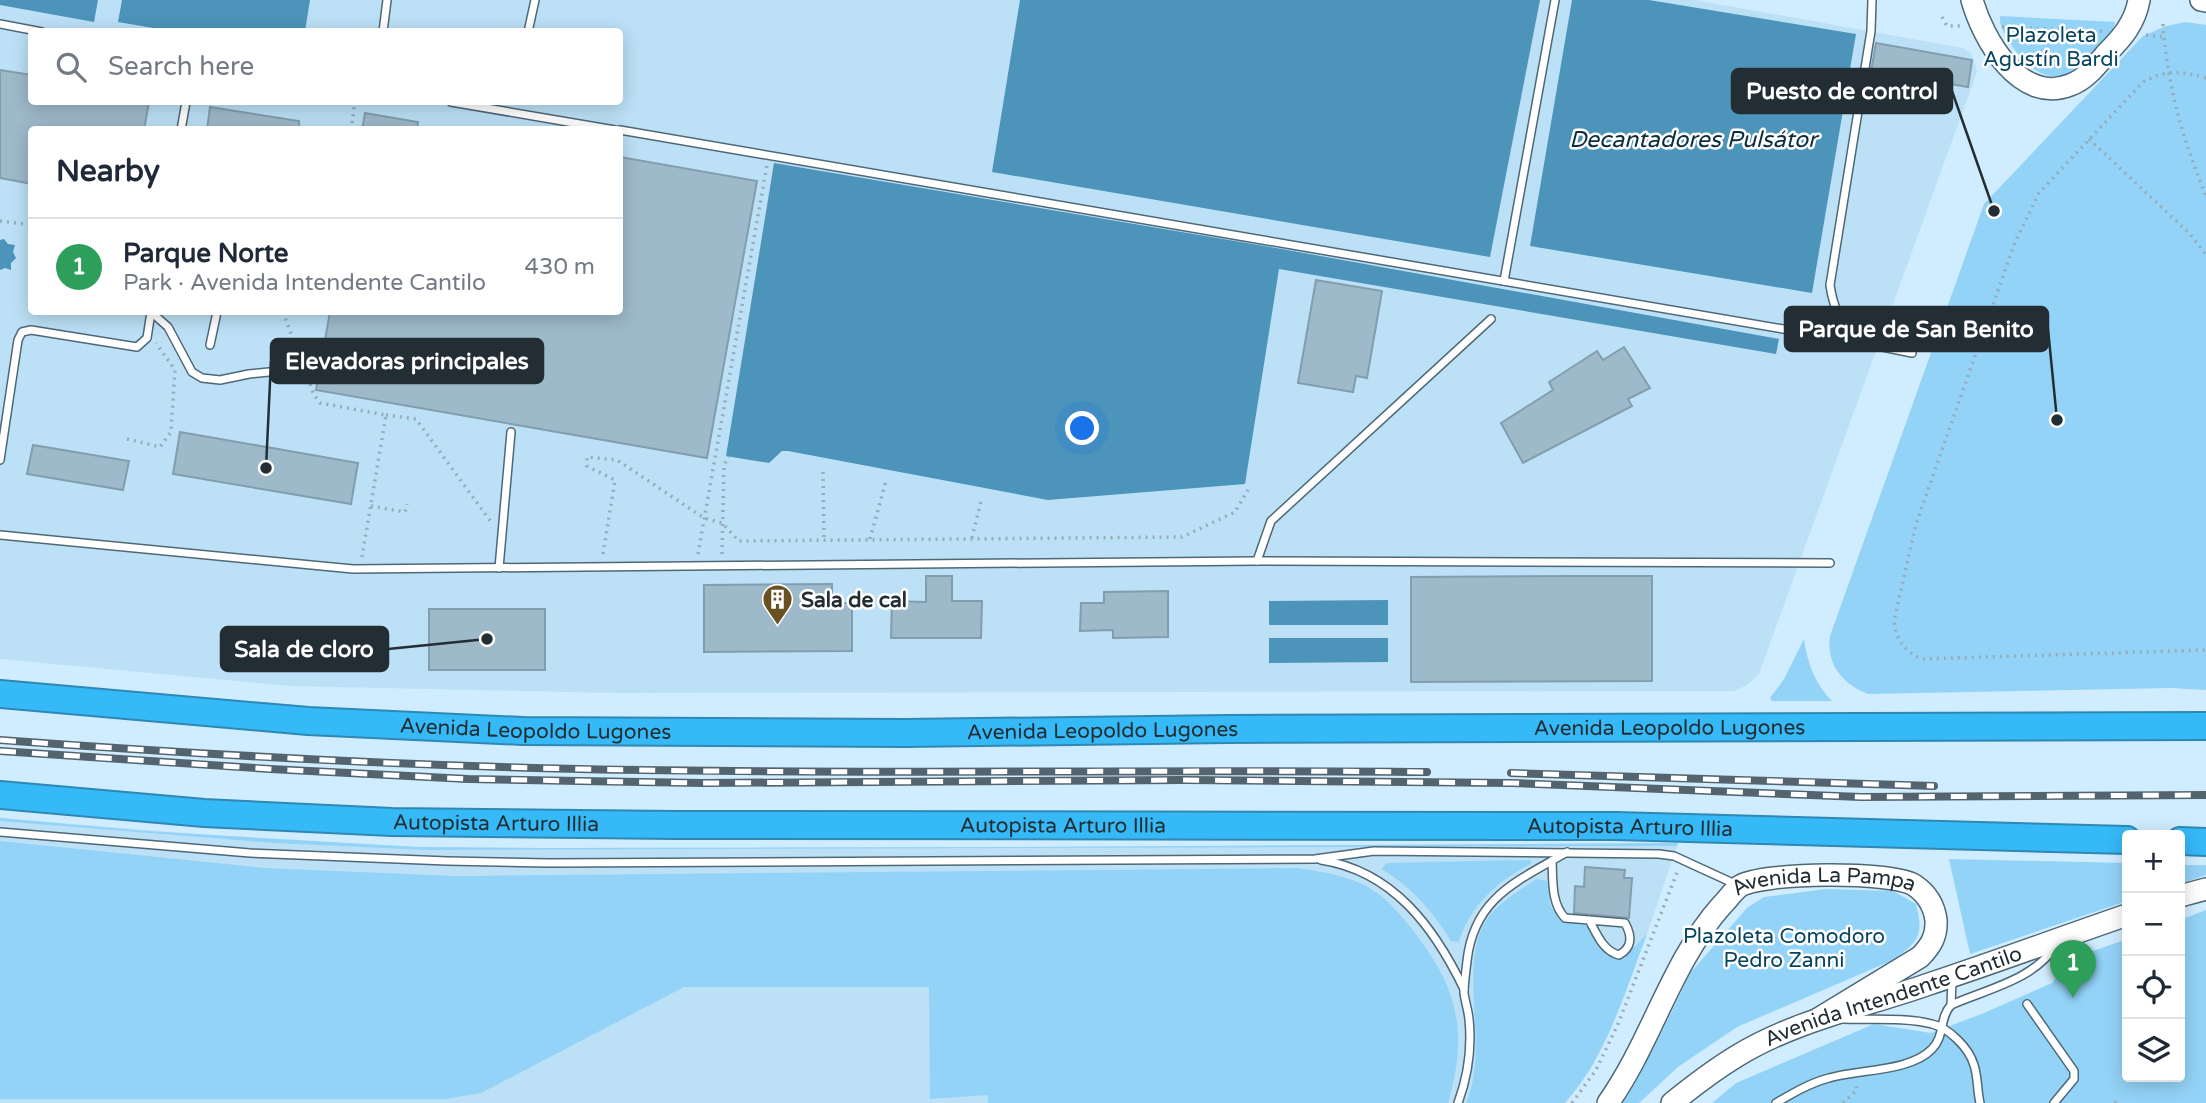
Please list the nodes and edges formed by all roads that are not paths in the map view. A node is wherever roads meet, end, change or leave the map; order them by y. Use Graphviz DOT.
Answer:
graph roads {
  1 [pos="387,0"];
  2 [pos="535,0"];
  3 [pos="1555,0"];
  4 [pos="1872,0"];
  5 [pos="1972,0"];
  6 [pos="2138,0"];
  7 [pos="0,24"];
  8 [pos="384,28"];
  9 [pos="529,28"];
  10 [pos="28,29"];
  11 [pos="185,105"];
  12 [pos="490,105"];
  13 [pos="182,126"];
  14 [pos="597,126"];
  15 [pos="623,131"];
  16 [pos="1504,281"];
  17 [pos="151,315"];
  18 [pos="154,315"];
  19 [pos="216,315"];
  20 [pos="1491,319"];
  21 [pos="1853,341"];
  22 [pos="210,345"];
  23 [pos="1912,353"];
  24 [pos="279,372"];
  25 [pos="511,432"];
  26 [pos="0,460"];
  27 [pos="0,535"];
  28 [pos="1257,561"];
  29 [pos="1830,563"];
  30 [pos="499,568"];
  31 [pos="0,694"];
  32 [pos="2206,726"];
  33 [pos="0,795"];
  34 [pos="0,832"];
  35 [pos="2122,840"];
  36 [pos="2185,841"];
  37 [pos="2206,842"];
  38 [pos="1569,851"];
  39 [pos="1315,859"];
  40 [pos="1552,861"];
  41 [pos="1739,886"];
  42 [pos="2206,888"];
  43 [pos="2185,895"];
  44 [pos="2122,917"];
  45 [pos="1589,920"];
  46 [pos="2060,938"];
  47 [pos="1952,977"];
  48 [pos="1464,990"];
  49 [pos="2027,1004"];
  50 [pos="1951,1005"];
  51 [pos="1818,1019"];
  52 [pos="1942,1028"];
  53 [pos="1458,1103"];
  54 [pos="1608,1103"];
  55 [pos="1672,1103"];
  56 [pos="1776,1103"];
  57 [pos="1980,1103"];
  58 [pos="2054,1103"];
  1 -- 8 [label="lane"];
  2 -- 9 [label="lane"];
  3 -- 16 [label="lane"];
  4 -- 21 [label="lane"];
  5 -- 6 [label="main road"];
  7 -- 10 [label="lane"];
  11 -- 13 [label="lane"];
  12 -- 14 [label="lane"];
  15 -- 16 [label="lane"];
  16 -- 21 [label="lane"];
  17 -- 26 [label="lane"];
  18 -- 24 [label="lane"];
  19 -- 22 [label="lane"];
  20 -- 28 [label="lane"];
  21 -- 23 [label="lane"];
  25 -- 30 [label="lane"];
  27 -- 30 [label="lane"];
  28 -- 29 [label="lane"];
  28 -- 30 [label="lane"];
  31 -- 32 [label="highway, Avenida Leopoldo Lugones"];
  33 -- 35 [label="highway, Autopista Arturo Illia"];
  34 -- 39 [label="lane"];
  36 -- 37 [label="highway"];
  38 -- 39 [label="lane"];
  38 -- 40 [label="lane"];
  38 -- 41 [label="lane"];
  39 -- 48 [label="lane"];
  40 -- 45 [label="lane"];
  40 -- 48 [label="lane"];
  41 -- 51 [label="main road, Avenida La Pampa"];
  41 -- 54 [label="main road, Avenida La Pampa"];
  42 -- 43 [label="main road"];
  44 -- 46 [label="main road, Avenida Intendente Cantilo"];
  45 -- 45 [label="lane"];
  46 -- 47 [label="main road, Avenida Intendente Cantilo"];
  46 -- 50 [label="lane"];
  47 -- 50 [label="lane"];
  47 -- 51 [label="main road, Avenida Intendente Cantilo"];
  48 -- 53 [label="lane"];
  49 -- 58 [label="lane"];
  50 -- 52 [label="lane"];
  51 -- 52 [label="lane"];
  51 -- 55 [label="main road, Avenida Intendente Cantilo"];
  52 -- 56 [label="lane"];
  52 -- 57 [label="lane"];
}
